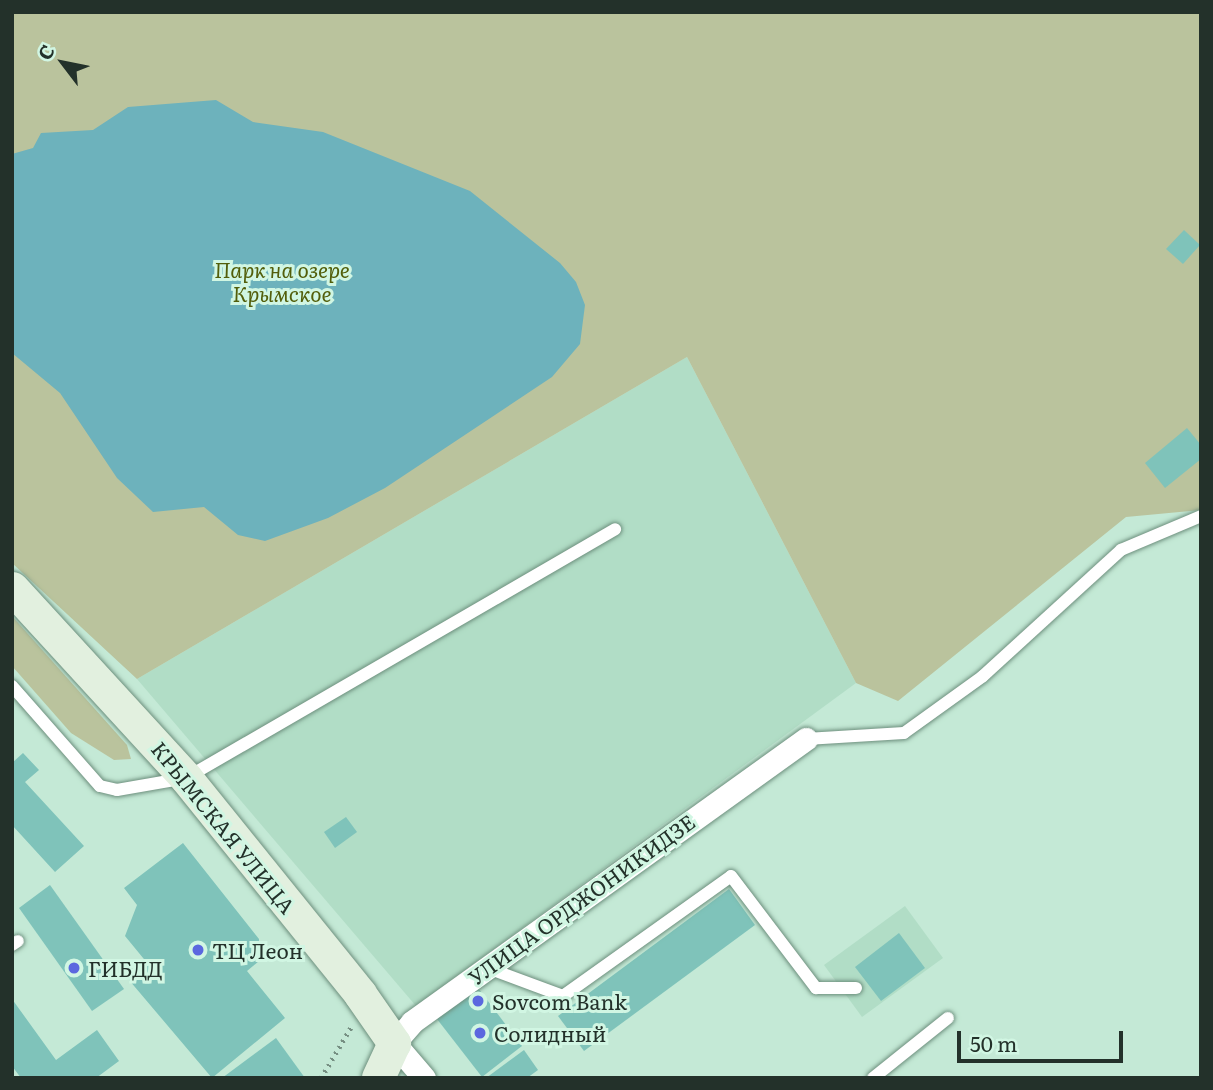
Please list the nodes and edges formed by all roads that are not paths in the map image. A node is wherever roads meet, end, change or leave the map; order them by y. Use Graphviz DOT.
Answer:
graph roads {
  1 [pos="1201,516"];
  2 [pos="615,528"];
  3 [pos="12,588"];
  4 [pos="12,686"];
  5 [pos="806,739"];
  6 [pos="186,778"];
  7 [pos="485,967"];
  8 [pos="856,988"];
  9 [pos="948,1018"];
  10 [pos="394,1042"];
  11 [pos="377,1078"];
  12 [pos="424,1078"];
  13 [pos="873,1078"];
  1 -- 5 [label="lane"];
  2 -- 6 [label="lane"];
  3 -- 6 [label="main road, КРЫМСКАЯ УЛИЦА"];
  4 -- 6 [label="lane"];
  5 -- 7 [label="street, УЛИЦА ОРДЖОНИКИДЗЕ"];
  6 -- 10 [label="main road, КРЫМСКАЯ УЛИЦА"];
  7 -- 8 [label="lane"];
  7 -- 10 [label="street, УЛИЦА ОРДЖОНИКИДЗЕ"];
  9 -- 13 [label="lane"];
  10 -- 11 [label="main road, УЛИЦА ОРДЖОНИКИДЗЕ"];
  10 -- 12 [label="street, КРЫМСКАЯ УЛИЦА"];
}
